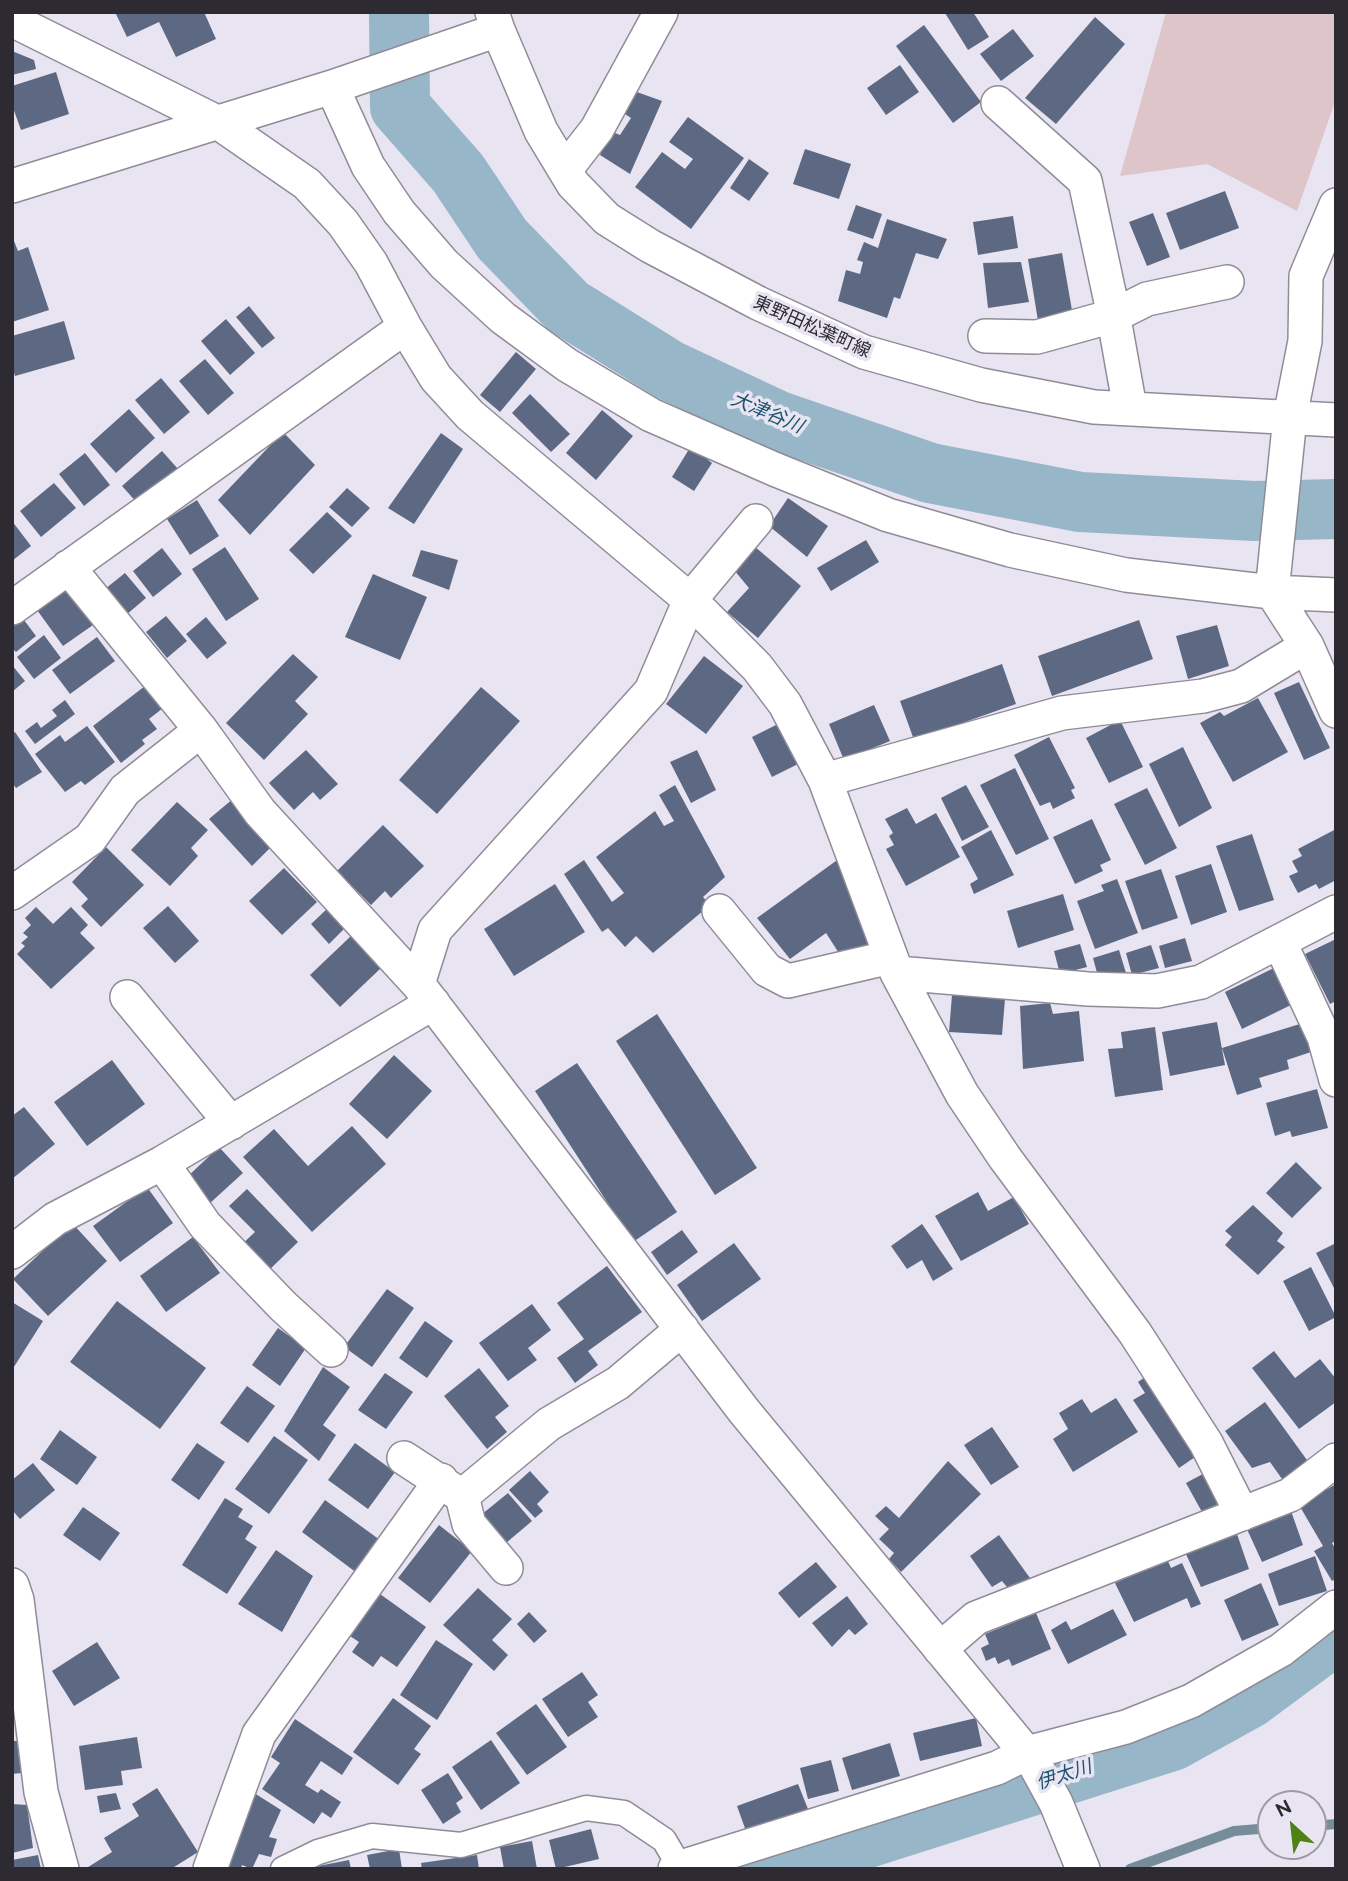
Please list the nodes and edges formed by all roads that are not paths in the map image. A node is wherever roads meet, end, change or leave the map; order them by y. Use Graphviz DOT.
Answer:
graph roads {
  1 [pos="661,12"];
  2 [pos="12,20"];
  3 [pos="495,21"];
  4 [pos="340,84"];
  5 [pos="998,103"];
  6 [pos="219,123"];
  7 [pos="565,170"];
  8 [pos="12,186"];
  9 [pos="1336,205"];
  10 [pos="1227,282"];
  11 [pos="1113,316"];
  12 [pos="405,327"];
  13 [pos="985,337"];
  14 [pos="1130,408"];
  15 [pos="1336,420"];
  16 [pos="1289,426"];
  17 [pos="756,521"];
  18 [pos="68,568"];
  19 [pos="1272,587"];
  20 [pos="1336,595"];
  21 [pos="690,600"];
  22 [pos="12,608"];
  23 [pos="1307,646"];
  24 [pos="1336,711"];
  25 [pos="201,730"];
  26 [pos="825,780"];
  27 [pos="12,893"];
  28 [pos="719,911"];
  29 [pos="1336,912"];
  30 [pos="1280,943"];
  31 [pos="894,965"];
  32 [pos="425,994"];
  33 [pos="127,997"];
  34 [pos="1336,1080"];
  35 [pos="231,1123"];
  36 [pos="162,1163"];
  37 [pos="12,1252"];
  38 [pos="682,1329"];
  39 [pos="331,1350"];
  40 [pos="404,1458"];
  41 [pos="1336,1460"];
  42 [pos="452,1488"];
  43 [pos="1242,1514"];
  44 [pos="506,1568"];
  45 [pos="12,1585"];
  46 [pos="1336,1607"];
  47 [pos="940,1648"];
  48 [pos="1030,1757"];
  49 [pos="679,1868"];
  50 [pos="62,1869"];
  51 [pos="210,1869"];
  52 [pos="283,1869"];
  53 [pos="1083,1869"];
  1 -- 7 [label="street"];
  2 -- 6 [label="street"];
  3 -- 4 [label="street"];
  3 -- 7 [label="street, 東野田松葉町線"];
  4 -- 6 [label="street"];
  4 -- 19 [label="street"];
  5 -- 11 [label="street"];
  6 -- 8 [label="street"];
  6 -- 12 [label="street"];
  7 -- 14 [label="street, 東野田松葉町線"];
  9 -- 16 [label="street"];
  10 -- 11 [label="street"];
  11 -- 13 [label="street"];
  11 -- 14 [label="street"];
  12 -- 18 [label="street"];
  12 -- 21 [label="street"];
  14 -- 16 [label="street, 東野田松葉町線"];
  15 -- 16 [label="street, 東野田松葉町線"];
  16 -- 19 [label="street"];
  17 -- 21 [label="street"];
  18 -- 22 [label="street"];
  18 -- 25 [label="street"];
  19 -- 20 [label="street"];
  19 -- 23 [label="street"];
  21 -- 26 [label="street"];
  21 -- 32 [label="street"];
  23 -- 24 [label="street"];
  23 -- 26 [label="street"];
  25 -- 27 [label="street"];
  25 -- 32 [label="street"];
  26 -- 31 [label="street"];
  28 -- 31 [label="street"];
  29 -- 30 [label="street"];
  30 -- 31 [label="street"];
  30 -- 34 [label="street"];
  31 -- 43 [label="street"];
  32 -- 35 [label="street"];
  32 -- 38 [label="street"];
  33 -- 35 [label="street"];
  35 -- 36 [label="street"];
  36 -- 37 [label="street"];
  36 -- 39 [label="street"];
  38 -- 42 [label="street"];
  38 -- 47 [label="street"];
  40 -- 42 [label="street"];
  41 -- 43 [label="street"];
  42 -- 44 [label="street"];
  42 -- 51 [label="street"];
  43 -- 47 [label="street"];
  45 -- 50 [label="street"];
  46 -- 48 [label="street"];
  47 -- 48 [label="street"];
  48 -- 49 [label="street"];
  48 -- 53 [label="street"];
  49 -- 52 [label="street"];
}
